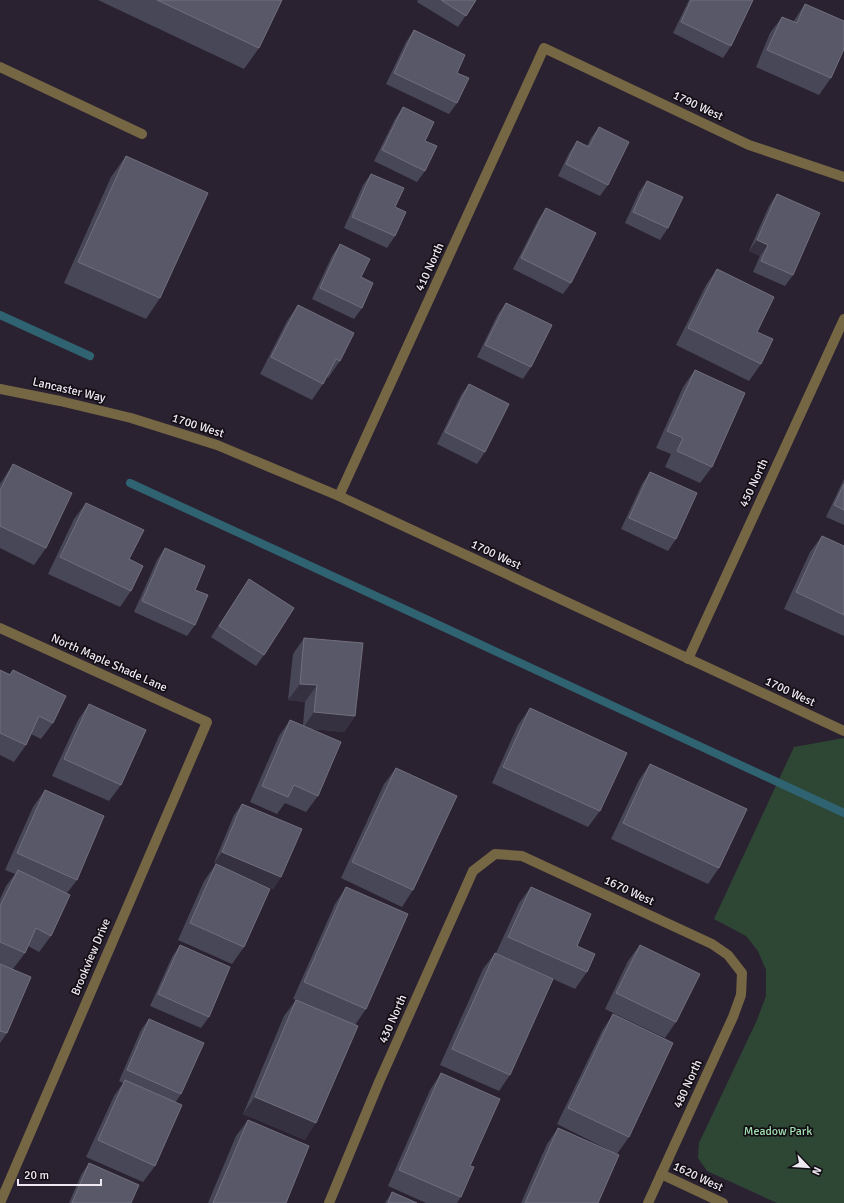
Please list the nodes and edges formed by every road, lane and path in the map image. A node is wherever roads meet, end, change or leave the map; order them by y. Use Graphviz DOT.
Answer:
graph roads {
  1 [pos="544,48"];
  2 [pos="0,67"];
  3 [pos="142,134"];
  4 [pos="844,177"];
  5 [pos="844,319"];
  6 [pos="0,389"];
  7 [pos="131,418"];
  8 [pos="339,496"];
  9 [pos="0,628"];
  10 [pos="688,659"];
  11 [pos="207,722"];
  12 [pos="844,731"];
  13 [pos="495,854"];
  14 [pos="742,973"];
  15 [pos="661,1174"];
  16 [pos="0,1203"];
  17 [pos="329,1203"];
  18 [pos="648,1203"];
  19 [pos="723,1203"];
  1 -- 4 [label="street, 1790 West"];
  1 -- 8 [label="street, 410 North"];
  2 -- 3 [label="street"];
  5 -- 10 [label="street, 450 North"];
  6 -- 7 [label="street, Lancaster Way"];
  7 -- 8 [label="street, 1700 West"];
  8 -- 10 [label="street, 1700 West"];
  9 -- 11 [label="street, North Maple Shade Lane"];
  10 -- 12 [label="street, 1700 West"];
  11 -- 16 [label="street, Brookview Drive"];
  13 -- 14 [label="street, 1670 West"];
  13 -- 17 [label="street, 430 North"];
  14 -- 15 [label="street, 480 North"];
  15 -- 18 [label="street, 480 North"];
  15 -- 19 [label="street, 1620 West"];
}
